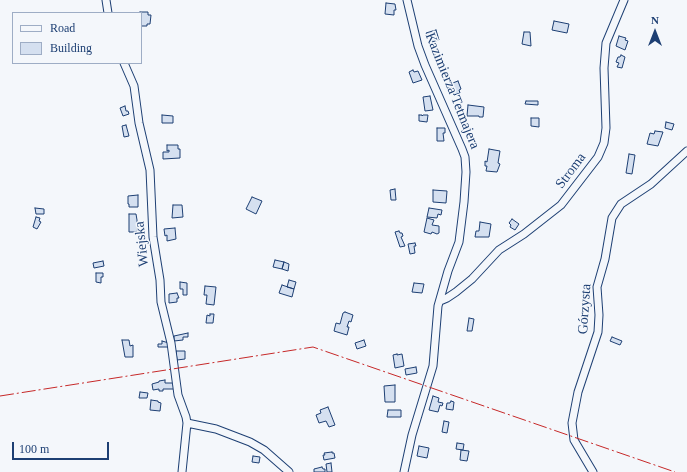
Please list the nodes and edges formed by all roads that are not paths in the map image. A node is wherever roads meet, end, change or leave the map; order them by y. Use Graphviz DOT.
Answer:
graph roads {
  1 [pos="106,0"];
  2 [pos="406,0"];
  3 [pos="624,0"];
  4 [pos="108,12"];
  5 [pos="124,64"];
  6 [pos="687,152"];
  7 [pos="440,301"];
  8 [pos="187,423"];
  9 [pos="182,472"];
  10 [pos="289,472"];
  11 [pos="404,472"];
  12 [pos="593,472"];
  1 -- 4 [label="street"];
  2 -- 7 [label="street, Kazimierza Tetmajera"];
  3 -- 7 [label="street, Stroma"];
  5 -- 8 [label="street, Wiejska"];
  6 -- 12 [label="street, Górzysta"];
  7 -- 11 [label="street, Kazimierza Tetmajera"];
  8 -- 9 [label="street, Wiejska"];
  8 -- 10 [label="street"];
}
